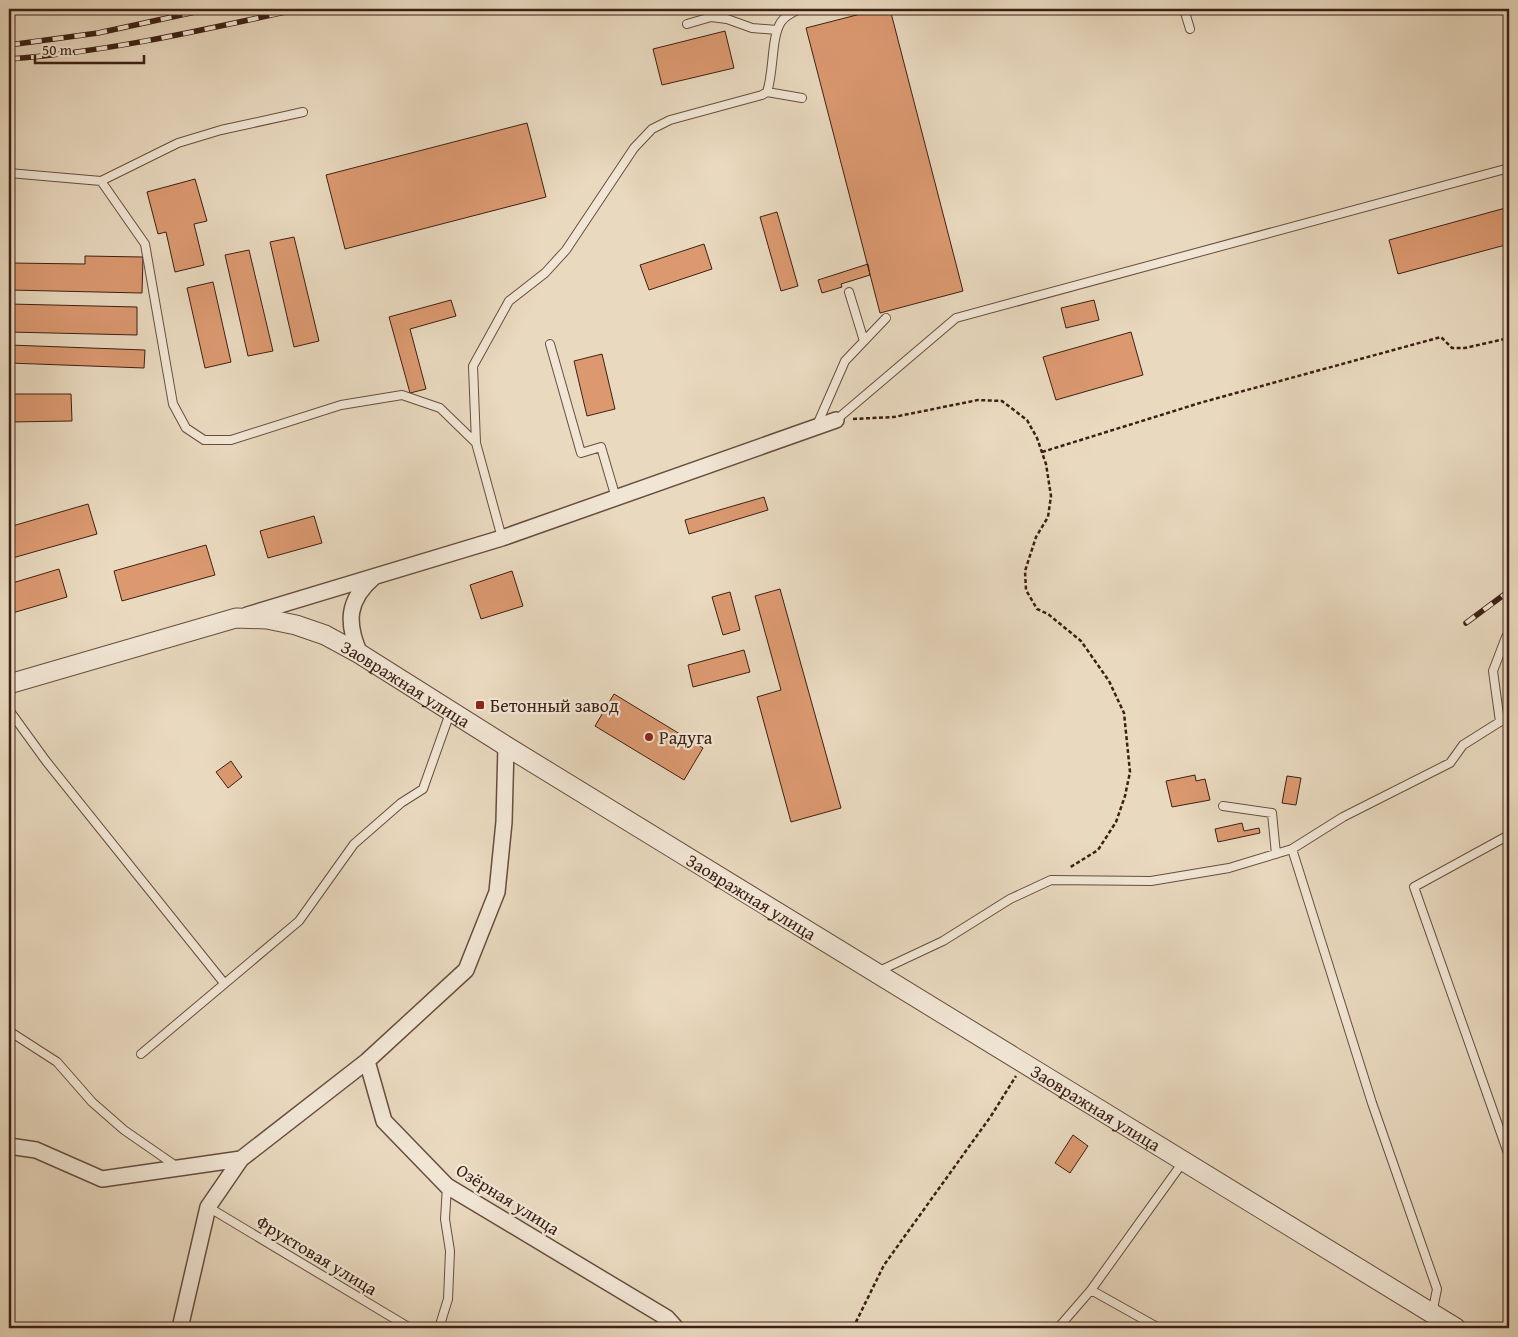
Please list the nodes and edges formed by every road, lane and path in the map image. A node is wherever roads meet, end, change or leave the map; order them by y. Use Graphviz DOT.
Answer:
graph roads {
  1 [pos="800,9"];
  2 [pos="1184,9"];
  3 [pos="687,24"];
  4 [pos="1190,29"];
  5 [pos="777,30"];
  6 [pos="767,92"];
  7 [pos="802,98"];
  8 [pos="303,112"];
  9 [pos="1509,168"];
  10 [pos="9,173"];
  11 [pos="101,181"];
  12 [pos="849,292"];
  13 [pos="886,318"];
  14 [pos="1509,338"];
  15 [pos="864,340"];
  16 [pos="550,344"];
  17 [pos="836,420"];
  18 [pos="816,427"];
  19 [pos="476,443"];
  20 [pos="1042,452"];
  21 [pos="616,498"];
  22 [pos="502,538"];
  23 [pos="375,576"];
  24 [pos="236,618"];
  25 [pos="1509,635"];
  26 [pos="360,654"];
  27 [pos="9,684"];
  28 [pos="9,710"];
  29 [pos="451,712"];
  30 [pos="1509,716"];
  31 [pos="1500,722"];
  32 [pos="506,746"];
  33 [pos="1223,806"];
  34 [pos="1509,835"];
  35 [pos="1292,849"];
  36 [pos="1276,854"];
  37 [pos="1051,880"];
  38 [pos="875,973"];
  39 [pos="224,983"];
  40 [pos="9,1031"];
  41 [pos="141,1054"];
  42 [pos="367,1061"];
  43 [pos="1024,1064"];
  44 [pos="9,1146"];
  45 [pos="1509,1156"];
  46 [pos="241,1158"];
  47 [pos="1183,1162"];
  48 [pos="178,1168"];
  49 [pos="447,1186"];
  50 [pos="208,1207"];
  51 [pos="1091,1290"];
  52 [pos="1432,1314"];
  53 [pos="180,1328"];
  54 [pos="410,1328"];
  55 [pos="438,1328"];
  56 [pos="676,1328"];
  57 [pos="854,1328"];
  58 [pos="1058,1328"];
  59 [pos="1159,1328"];
  60 [pos="1456,1328"];
  1 -- 5 [label="lane"];
  2 -- 4 [label="lane"];
  3 -- 5 [label="lane"];
  5 -- 6 [label="lane"];
  6 -- 7 [label="lane"];
  6 -- 19 [label="lane"];
  8 -- 11 [label="lane"];
  9 -- 17 [label="lane"];
  10 -- 11 [label="lane"];
  11 -- 19 [label="lane"];
  12 -- 15 [label="lane"];
  13 -- 15 [label="lane"];
  14 -- 20 [label="path"];
  15 -- 18 [label="lane"];
  16 -- 21 [label="lane"];
  17 -- 18 [label="street"];
  17 -- 20 [label="path"];
  18 -- 21 [label="street"];
  19 -- 22 [label="lane"];
  20 -- 37 [label="path"];
  21 -- 22 [label="street"];
  22 -- 23 [label="street"];
  23 -- 24 [label="street"];
  23 -- 26 [label="street"];
  24 -- 26 [label="street, Заовражная улица"];
  24 -- 27 [label="street, Заовражная улица"];
  25 -- 31 [label="lane"];
  26 -- 29 [label="street, Заовражная улица"];
  28 -- 39 [label="lane"];
  29 -- 32 [label="street, Заовражная улица"];
  29 -- 39 [label="lane"];
  30 -- 31 [label="lane"];
  31 -- 35 [label="lane"];
  32 -- 38 [label="street, Заовражная улица"];
  32 -- 42 [label="street"];
  33 -- 36 [label="lane"];
  34 -- 45 [label="lane"];
  35 -- 36 [label="lane"];
  35 -- 52 [label="lane"];
  36 -- 37 [label="lane"];
  37 -- 38 [label="lane"];
  38 -- 43 [label="street, Заовражная улица"];
  39 -- 41 [label="lane"];
  40 -- 48 [label="lane"];
  42 -- 46 [label="street"];
  42 -- 49 [label="street, Озёрная улица"];
  43 -- 47 [label="street, Заовражная улица"];
  43 -- 57 [label="path"];
  44 -- 48 [label="street"];
  46 -- 48 [label="street"];
  46 -- 50 [label="street"];
  47 -- 51 [label="lane"];
  47 -- 52 [label="street, Заовражная улица"];
  49 -- 55 [label="lane"];
  49 -- 56 [label="street, Озёрная улица"];
  50 -- 53 [label="street"];
  50 -- 54 [label="lane, Фруктовая улица"];
  51 -- 58 [label="lane"];
  51 -- 59 [label="lane"];
  52 -- 60 [label="street, Заовражная улица"];
}
